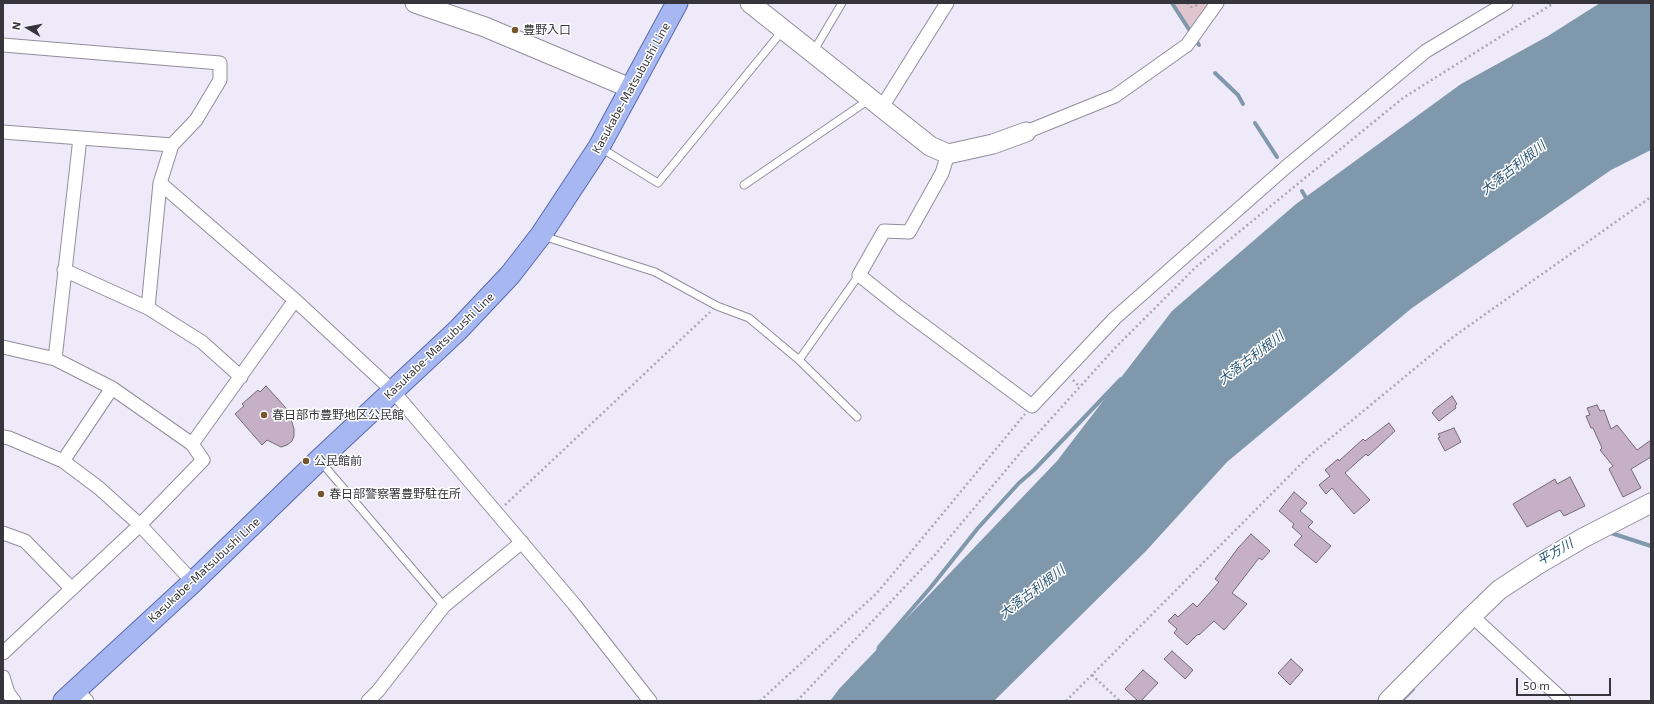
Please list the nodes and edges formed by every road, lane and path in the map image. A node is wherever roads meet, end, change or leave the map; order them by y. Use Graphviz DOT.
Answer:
graph roads {
  1 [pos="415,3"];
  2 [pos="677,3"];
  3 [pos="750,3"];
  4 [pos="842,3"];
  5 [pos="947,3"];
  6 [pos="1187,3"];
  7 [pos="1201,3"];
  8 [pos="1217,3"];
  9 [pos="1506,3"];
  10 [pos="1554,3"];
  11 [pos="784,29"];
  12 [pos="3,45"];
  13 [pos="813,52"];
  14 [pos="630,88"];
  15 [pos="876,103"];
  16 [pos="3,132"];
  17 [pos="1026,132"];
  18 [pos="80,138"];
  19 [pos="172,145"];
  20 [pos="599,147"];
  21 [pos="948,154"];
  22 [pos="160,183"];
  23 [pos="744,185"];
  24 [pos="1651,197"];
  25 [pos="541,235"];
  26 [pos="64,270"];
  27 [pos="859,275"];
  28 [pos="295,300"];
  29 [pos="717,306"];
  30 [pos="148,308"];
  31 [pos="3,348"];
  32 [pos="54,360"];
  33 [pos="799,360"];
  34 [pos="241,377"];
  35 [pos="112,388"];
  36 [pos="393,390"];
  37 [pos="1032,406"];
  38 [pos="857,417"];
  39 [pos="3,437"];
  40 [pos="192,444"];
  41 [pos="319,460"];
  42 [pos="63,461"];
  43 [pos="1651,502"];
  44 [pos="497,512"];
  45 [pos="140,525"];
  46 [pos="3,534"];
  47 [pos="522,542"];
  48 [pos="192,582"];
  49 [pos="71,588"];
  50 [pos="444,606"];
  51 [pos="1472,616"];
  52 [pos="3,653"];
  53 [pos="1092,675"];
  54 [pos="3,677"];
  55 [pos="76,697"];
  56 [pos="14,701"];
  57 [pos="368,701"];
  58 [pos="650,701"];
  59 [pos="760,701"];
  60 [pos="797,701"];
  61 [pos="1066,701"];
  62 [pos="1120,701"];
  63 [pos="1388,701"];
  64 [pos="1564,701"];
  1 -- 14 [label="street"];
  2 -- 14 [label="main road, Kasukabe-Matsubushi Line"];
  3 -- 11 [label="street"];
  4 -- 13 [label="lane"];
  5 -- 15 [label="street"];
  6 -- 7 [label="path"];
  8 -- 17 [label="street"];
  9 -- 37 [label="street"];
  10 -- 60 [label="path"];
  11 -- 13 [label="street"];
  11 -- 20 [label="lane"];
  12 -- 19 [label="street"];
  13 -- 15 [label="street"];
  14 -- 20 [label="main road, Kasukabe-Matsubushi Line"];
  15 -- 21 [label="street"];
  15 -- 23 [label="lane"];
  16 -- 18 [label="street"];
  17 -- 21 [label="street"];
  18 -- 19 [label="street"];
  18 -- 26 [label="street"];
  19 -- 22 [label="street"];
  20 -- 25 [label="main road, Kasukabe-Matsubushi Line"];
  21 -- 27 [label="street"];
  22 -- 28 [label="street"];
  22 -- 30 [label="street"];
  24 -- 53 [label="path"];
  25 -- 29 [label="lane"];
  25 -- 36 [label="main road, Kasukabe-Matsubushi Line"];
  26 -- 30 [label="street"];
  26 -- 32 [label="street"];
  27 -- 33 [label="lane"];
  27 -- 37 [label="street"];
  28 -- 34 [label="street"];
  28 -- 36 [label="street"];
  29 -- 33 [label="lane"];
  29 -- 44 [label="path"];
  30 -- 34 [label="street"];
  31 -- 32 [label="street"];
  32 -- 35 [label="street"];
  33 -- 38 [label="lane"];
  34 -- 40 [label="street"];
  35 -- 40 [label="street"];
  35 -- 42 [label="street"];
  36 -- 41 [label="main road, Kasukabe-Matsubushi Line"];
  36 -- 44 [label="street"];
  37 -- 59 [label="path"];
  39 -- 42 [label="street"];
  40 -- 45 [label="street"];
  41 -- 48 [label="main road, Kasukabe-Matsubushi Line"];
  41 -- 50 [label="lane"];
  42 -- 45 [label="street"];
  43 -- 51 [label="street"];
  44 -- 47 [label="street"];
  45 -- 48 [label="street"];
  45 -- 49 [label="street"];
  46 -- 49 [label="street"];
  47 -- 50 [label="street"];
  47 -- 58 [label="street"];
  48 -- 55 [label="main road, Kasukabe-Matsubushi Line"];
  49 -- 52 [label="street"];
  50 -- 57 [label="street"];
  51 -- 63 [label="street"];
  51 -- 64 [label="street"];
  53 -- 61 [label="path"];
  53 -- 62 [label="path"];
  54 -- 56 [label="street"];
}
